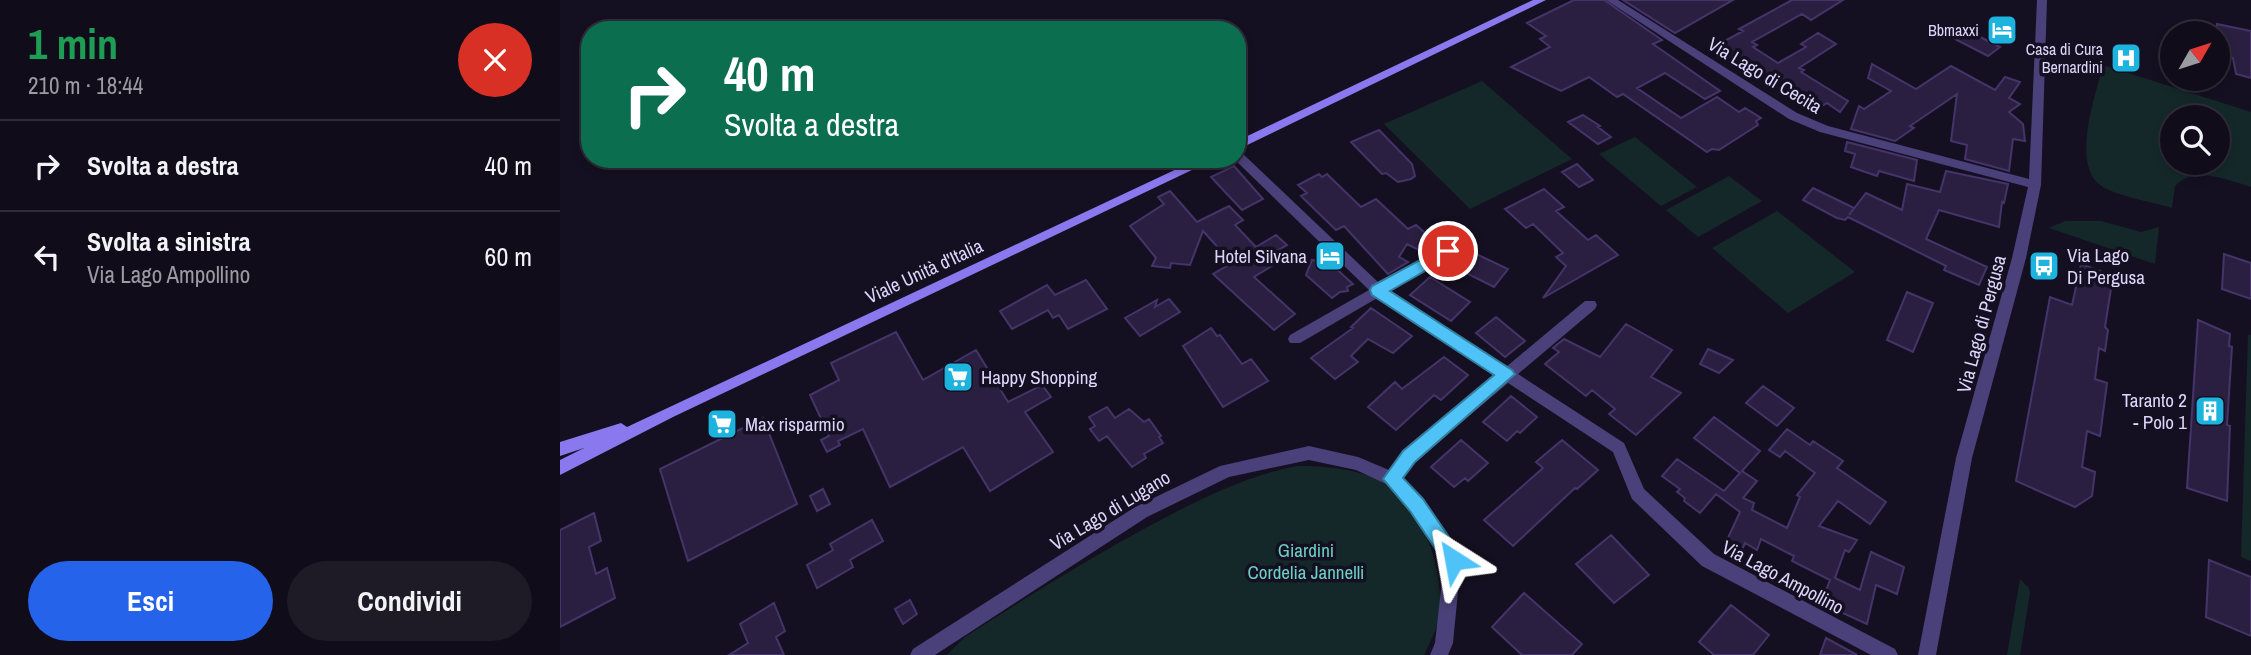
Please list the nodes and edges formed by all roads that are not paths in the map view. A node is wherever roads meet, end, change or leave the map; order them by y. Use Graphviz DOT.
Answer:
graph roads {
  1 [pos="1541,0"];
  2 [pos="1611,0"];
  3 [pos="2042,0"];
  4 [pos="1246,142"];
  5 [pos="1246,164"];
  6 [pos="1190,168"];
  7 [pos="2035,185"];
  8 [pos="1448,251"];
  9 [pos="1378,290"];
  10 [pos="1590,305"];
  11 [pos="1295,339"];
  12 [pos="1507,374"];
  13 [pos="656,419"];
  14 [pos="560,449"];
  15 [pos="560,468"];
  16 [pos="1392,479"];
  17 [pos="919,655"];
  18 [pos="1439,655"];
  19 [pos="1889,655"];
  20 [pos="1927,655"];
  1 -- 4 [label="main road"];
  2 -- 7 [label="street, Via Lago di Cecita"];
  3 -- 7 [label="street, Via Lago di Pergusa"];
  5 -- 9 [label="street, Via Lago Ampollino"];
  6 -- 13 [label="main road, Viale Unità d'Italia"];
  7 -- 20 [label="street, Via Lago di Pergusa"];
  8 -- 9 [label="street"];
  9 -- 11 [label="street"];
  9 -- 12 [label="street, Via Lago Ampollino"];
  10 -- 12 [label="street"];
  12 -- 16 [label="street"];
  12 -- 19 [label="street, Via Lago Ampollino"];
  13 -- 14 [label="main road, Viale Unità d'Italia"];
  13 -- 15 [label="main road, Viale Unità d'Italia"];
  16 -- 17 [label="street, Via Lago di Lugano"];
  16 -- 18 [label="street, Via Lago di Lugano"];
}
